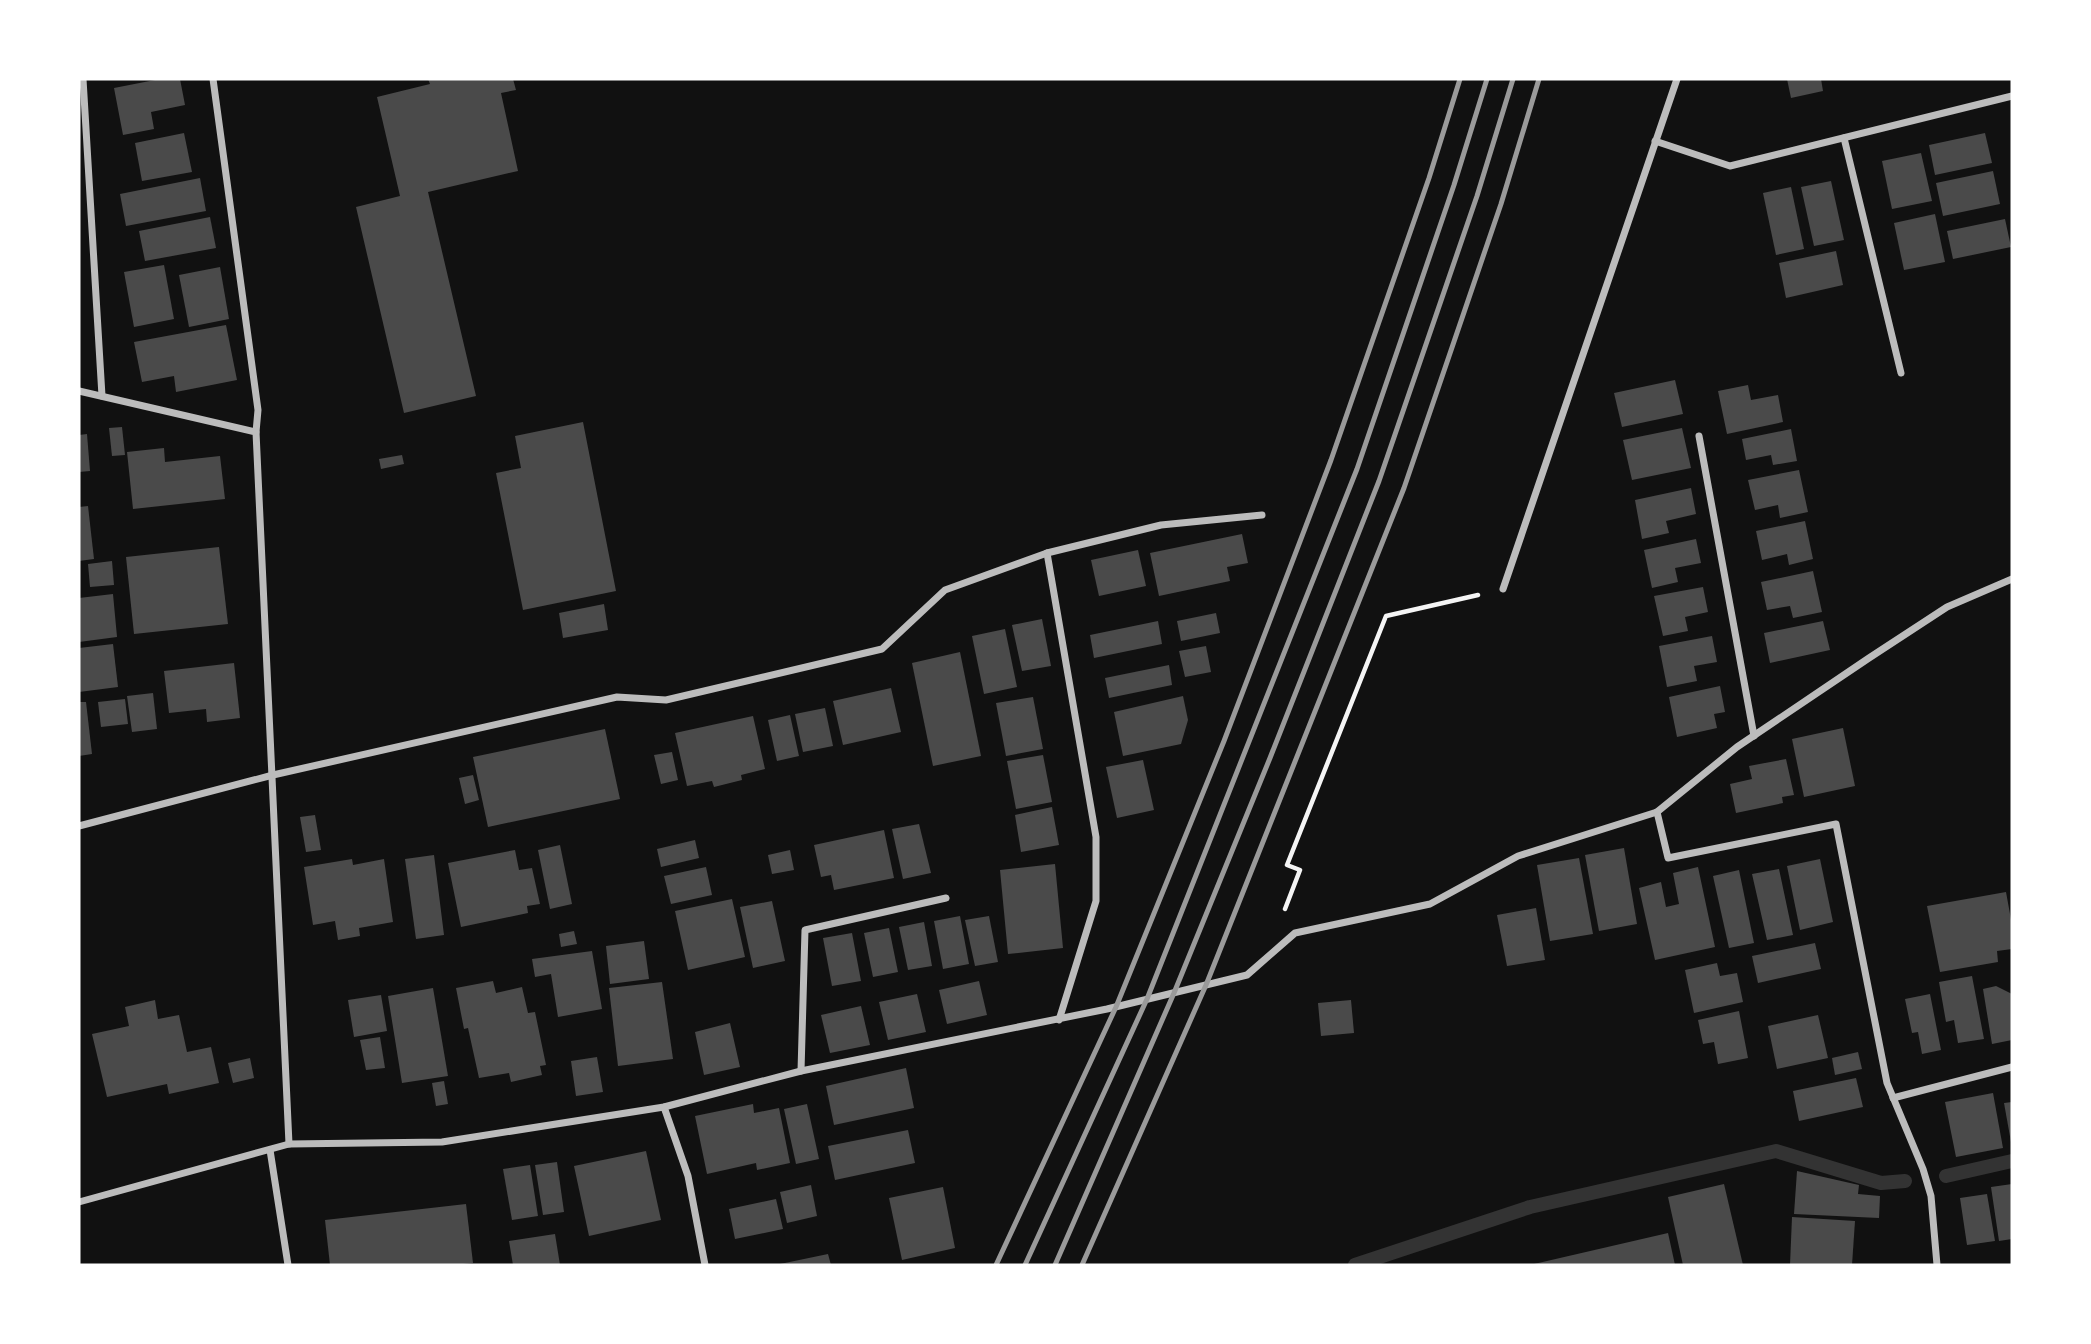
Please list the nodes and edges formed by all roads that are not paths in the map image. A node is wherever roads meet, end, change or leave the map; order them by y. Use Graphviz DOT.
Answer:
graph roads {
  1 [pos="83,79"];
  2 [pos="213,79"];
  3 [pos="1677,79"];
  4 [pos="2012,98"];
  5 [pos="1844,138"];
  6 [pos="1655,141"];
  7 [pos="1901,373"];
  8 [pos="79,391"];
  9 [pos="102,396"];
  10 [pos="256,432"];
  11 [pos="1699,436"];
  12 [pos="1262,514"];
  13 [pos="1047,553"];
  14 [pos="2012,579"];
  15 [pos="1503,589"];
  16 [pos="1754,736"];
  17 [pos="273,775"];
  18 [pos="1657,812"];
  19 [pos="79,826"];
  20 [pos="946,898"];
  21 [pos="1059,1020"];
  22 [pos="2012,1067"];
  23 [pos="801,1071"];
  24 [pos="1893,1098"];
  25 [pos="664,1107"];
  26 [pos="289,1144"];
  27 [pos="270,1150"];
  28 [pos="79,1202"];
  29 [pos="288,1265"];
  30 [pos="705,1265"];
  31 [pos="1937,1265"];
  1 -- 9 [label="street"];
  2 -- 10 [label="street"];
  3 -- 6 [label="street"];
  4 -- 5 [label="street"];
  5 -- 6 [label="street"];
  5 -- 7 [label="street"];
  6 -- 15 [label="street"];
  8 -- 9 [label="street"];
  9 -- 10 [label="street"];
  10 -- 17 [label="street"];
  11 -- 16 [label="street"];
  12 -- 13 [label="street"];
  13 -- 17 [label="street"];
  13 -- 21 [label="street"];
  14 -- 16 [label="street"];
  16 -- 18 [label="street"];
  17 -- 19 [label="street"];
  17 -- 26 [label="street"];
  18 -- 21 [label="street"];
  18 -- 24 [label="street"];
  20 -- 23 [label="street"];
  21 -- 23 [label="street"];
  22 -- 24 [label="street"];
  23 -- 25 [label="street"];
  24 -- 31 [label="street"];
  25 -- 26 [label="street"];
  25 -- 30 [label="street"];
  26 -- 27 [label="street"];
  27 -- 28 [label="street"];
  27 -- 29 [label="street"];
}
